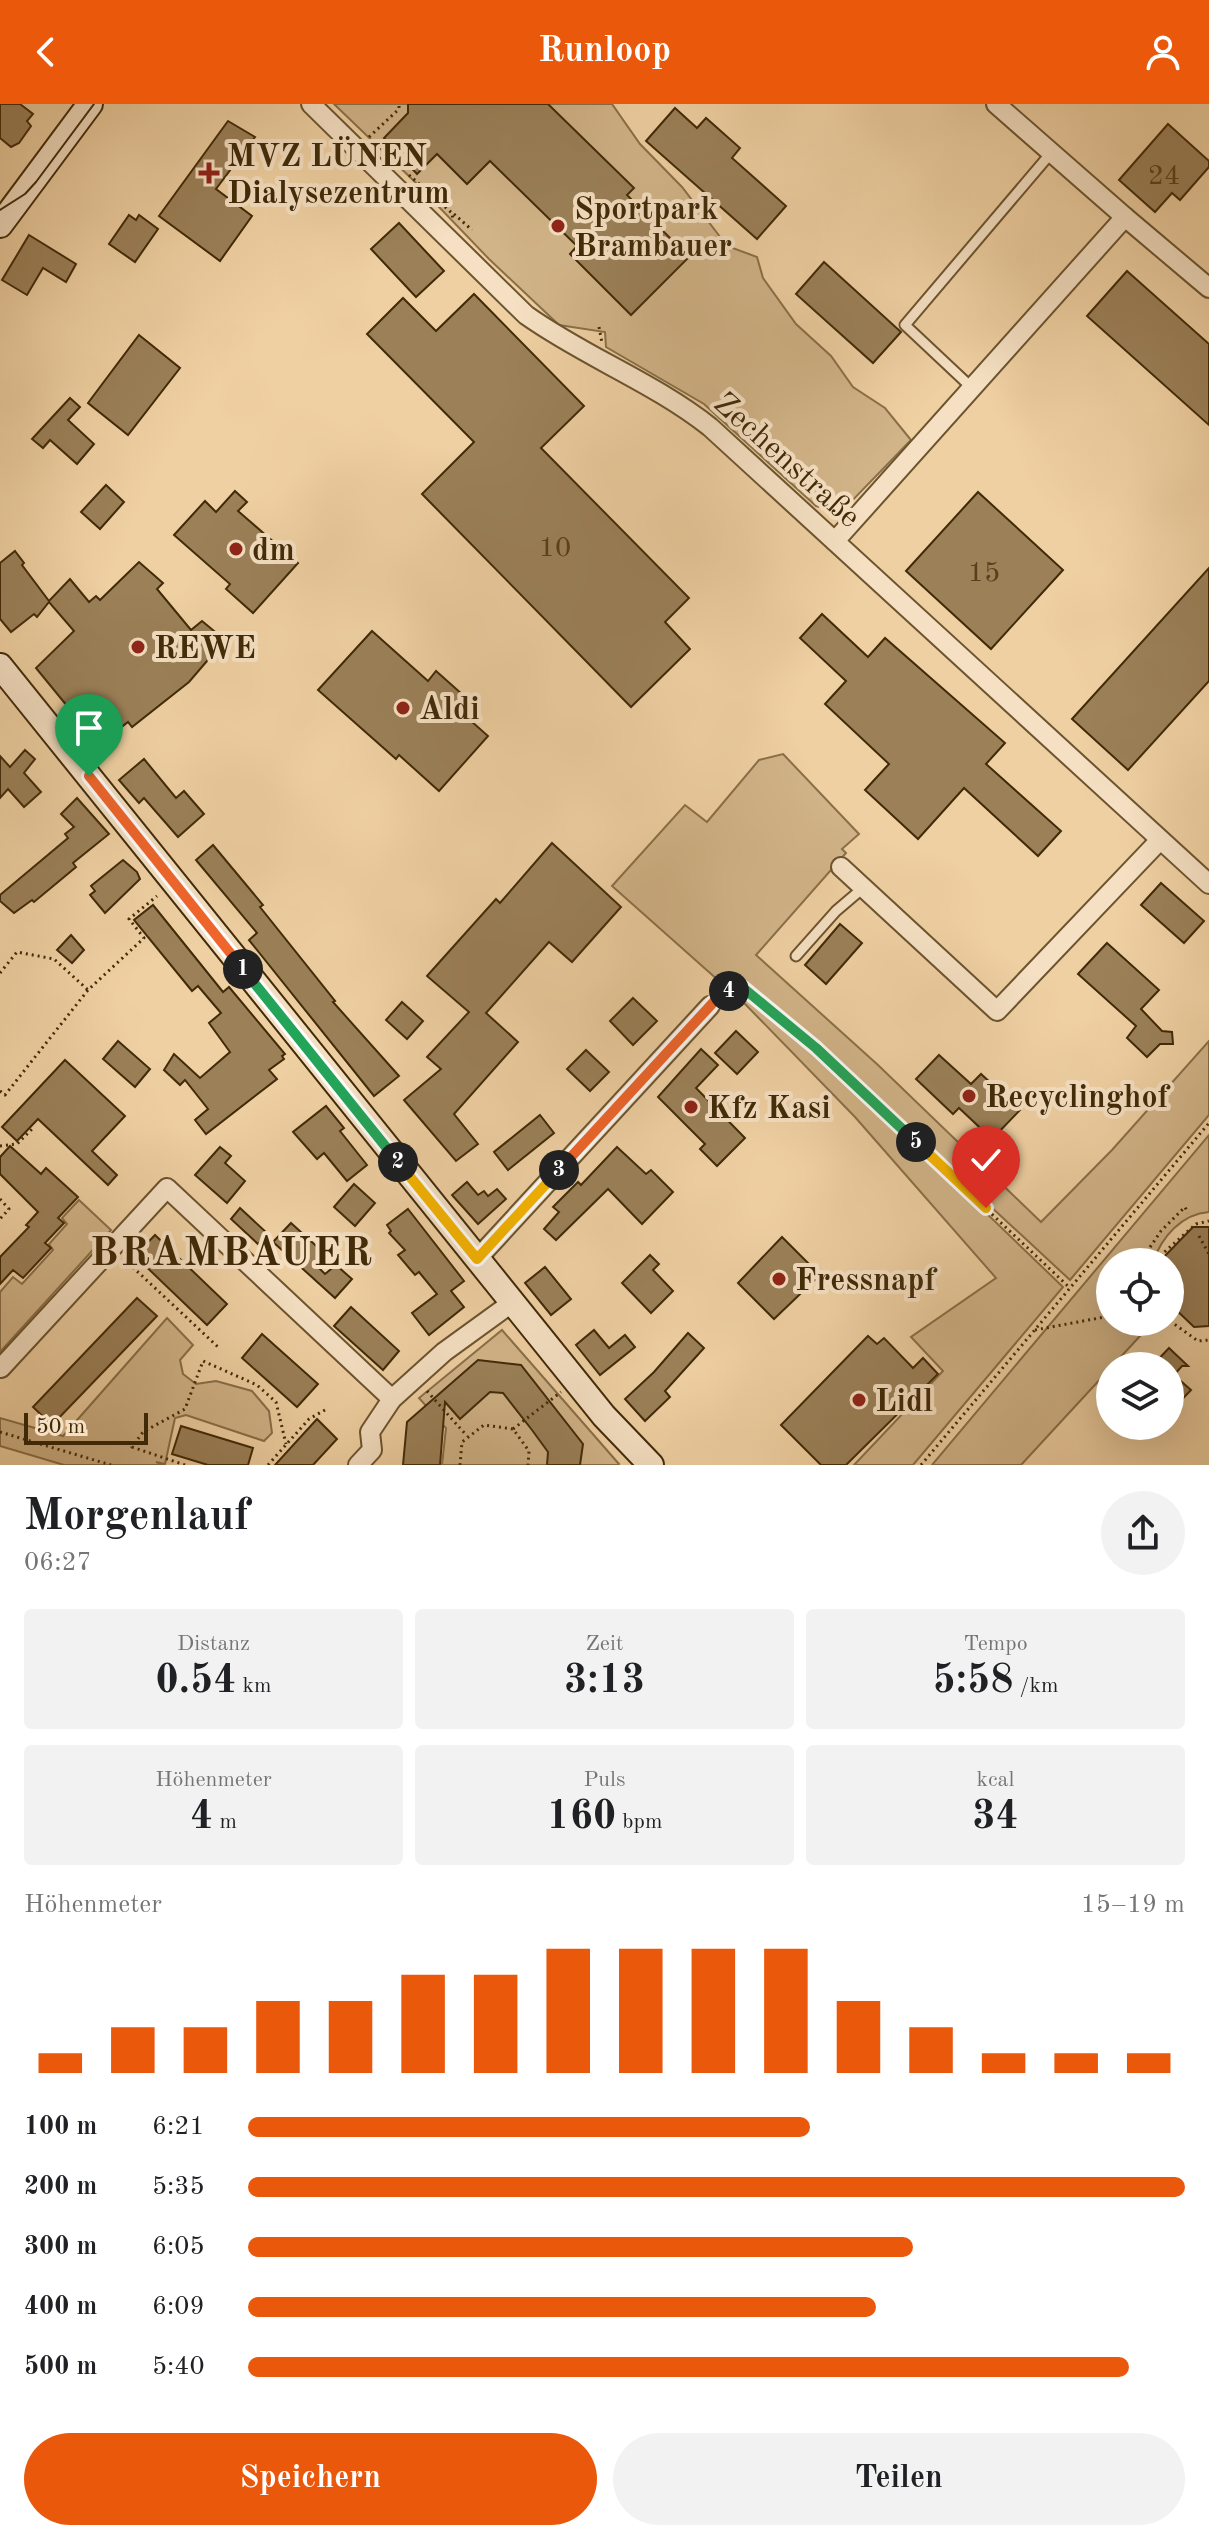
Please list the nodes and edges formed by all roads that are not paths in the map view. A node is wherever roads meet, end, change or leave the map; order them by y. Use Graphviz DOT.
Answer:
graph roads {
  1 [pos="90,104"];
  2 [pos="311,104"];
  3 [pos="996,104"];
  4 [pos="1051,152"];
  5 [pos="1125,217"];
  6 [pos="0,225"];
  7 [pos="1209,288"];
  8 [pos="971,387"];
  9 [pos="835,541"];
  10 [pos="0,666"];
  11 [pos="1160,840"];
  12 [pos="841,867"];
  13 [pos="1209,884"];
  14 [pos="863,888"];
  15 [pos="796,956"];
  16 [pos="710,1006"];
  17 [pos="477,1259"];
  18 [pos="513,1302"];
  19 [pos="1,1368"];
  20 [pos="392,1399"];
  21 [pos="358,1465"];
  22 [pos="651,1465"];
  1 -- 6 [label="main road"];
  2 -- 9 [label="street, Zechenstraße"];
  3 -- 4 [label="street"];
  4 -- 5 [label="street"];
  4 -- 8 [label="lane"];
  5 -- 7 [label="street"];
  5 -- 8 [label="street"];
  8 -- 9 [label="street"];
  9 -- 11 [label="street, Zechenstraße"];
  10 -- 17 [label="main road"];
  11 -- 13 [label="street, Zechenstraße"];
  11 -- 14 [label="street"];
  12 -- 14 [label="street"];
  14 -- 15 [label="lane"];
  16 -- 17 [label="street"];
  17 -- 18 [label="main road"];
  18 -- 20 [label="street"];
  18 -- 22 [label="main road"];
  19 -- 20 [label="street"];
  20 -- 21 [label="street"];
}
